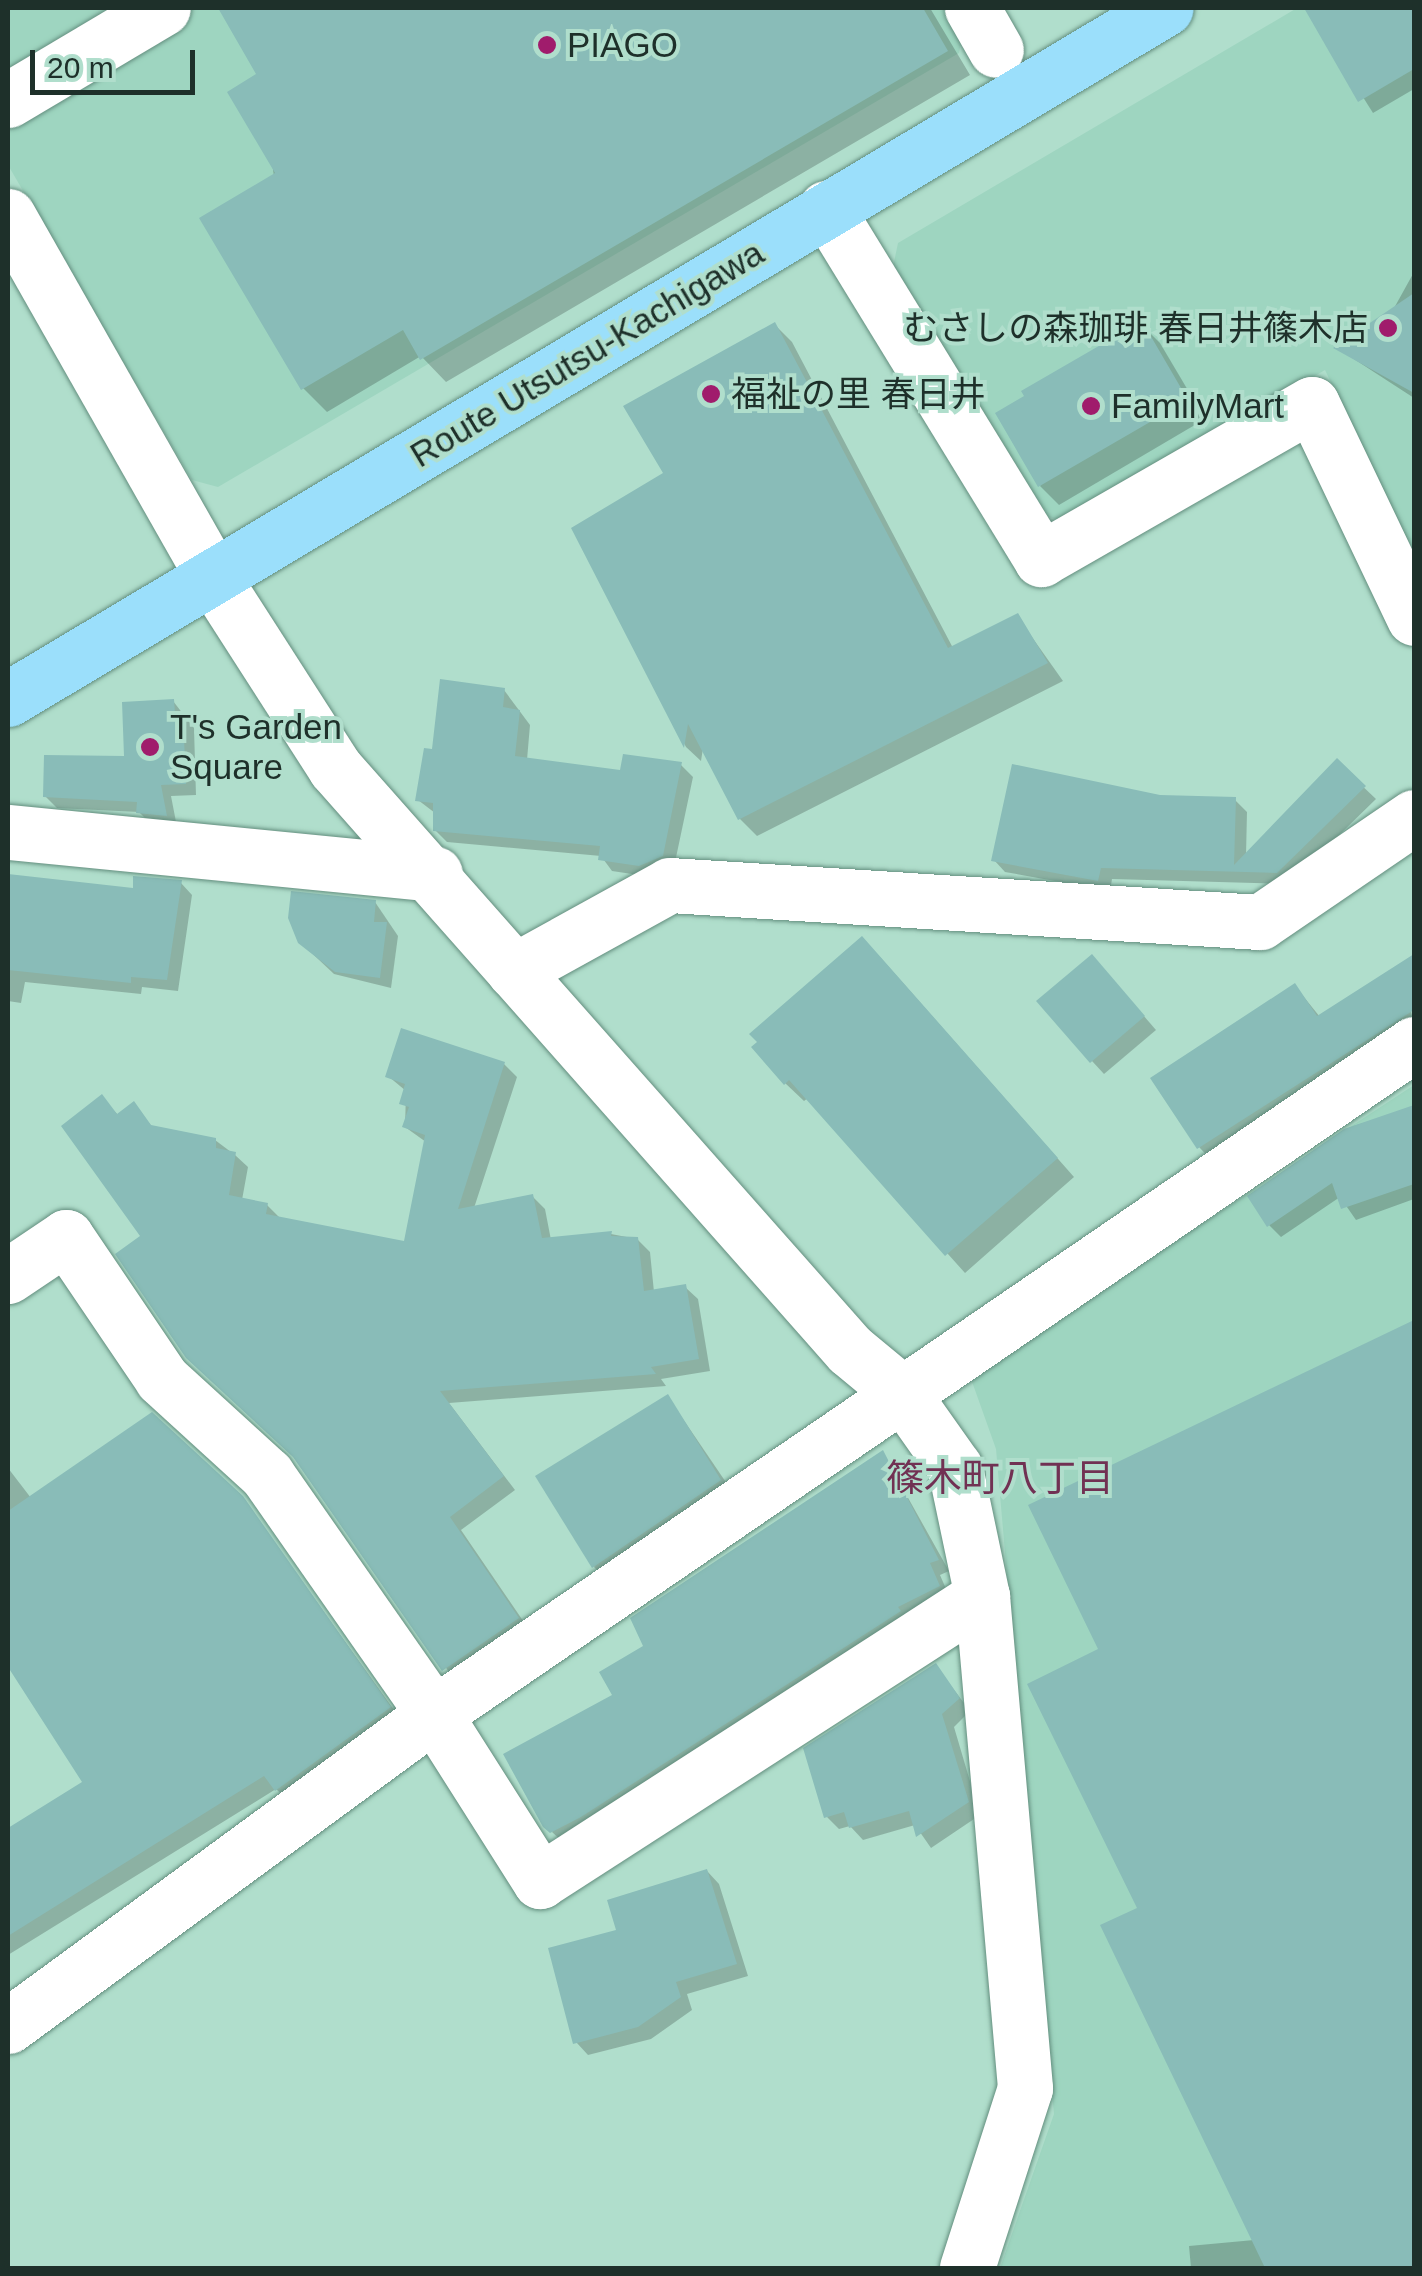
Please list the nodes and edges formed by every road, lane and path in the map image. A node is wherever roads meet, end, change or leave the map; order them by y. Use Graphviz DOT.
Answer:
graph roads {
  1 [pos="163,8"];
  2 [pos="1166,8"];
  3 [pos="8,100"];
  4 [pos="826,208"];
  5 [pos="8,216"];
  6 [pos="215,581"];
  7 [pos="1414,618"];
  8 [pos="8,699"];
  9 [pos="1414,816"];
  10 [pos="8,832"];
  11 [pos="434,874"];
  12 [pos="514,971"];
  13 [pos="1414,1044"];
  14 [pos="8,1276"];
  15 [pos="902,1393"];
  16 [pos="982,1596"];
  17 [pos="434,1714"];
  18 [pos="8,2026"];
  19 [pos="967,2268"];
  1 -- 3 [label="street"];
  2 -- 4 [label="main road, Route Utsutsu-Kachigawa"];
  4 -- 6 [label="main road, Route Utsutsu-Kachigawa"];
  4 -- 7 [label="street"];
  5 -- 6 [label="street"];
  6 -- 8 [label="main road, Route Utsutsu-Kachigawa"];
  6 -- 11 [label="street"];
  9 -- 12 [label="street"];
  10 -- 11 [label="street"];
  11 -- 12 [label="street"];
  12 -- 15 [label="street"];
  13 -- 15 [label="street"];
  14 -- 17 [label="street"];
  15 -- 16 [label="street"];
  15 -- 17 [label="street"];
  16 -- 17 [label="street"];
  16 -- 19 [label="street"];
  17 -- 18 [label="street"];
}
